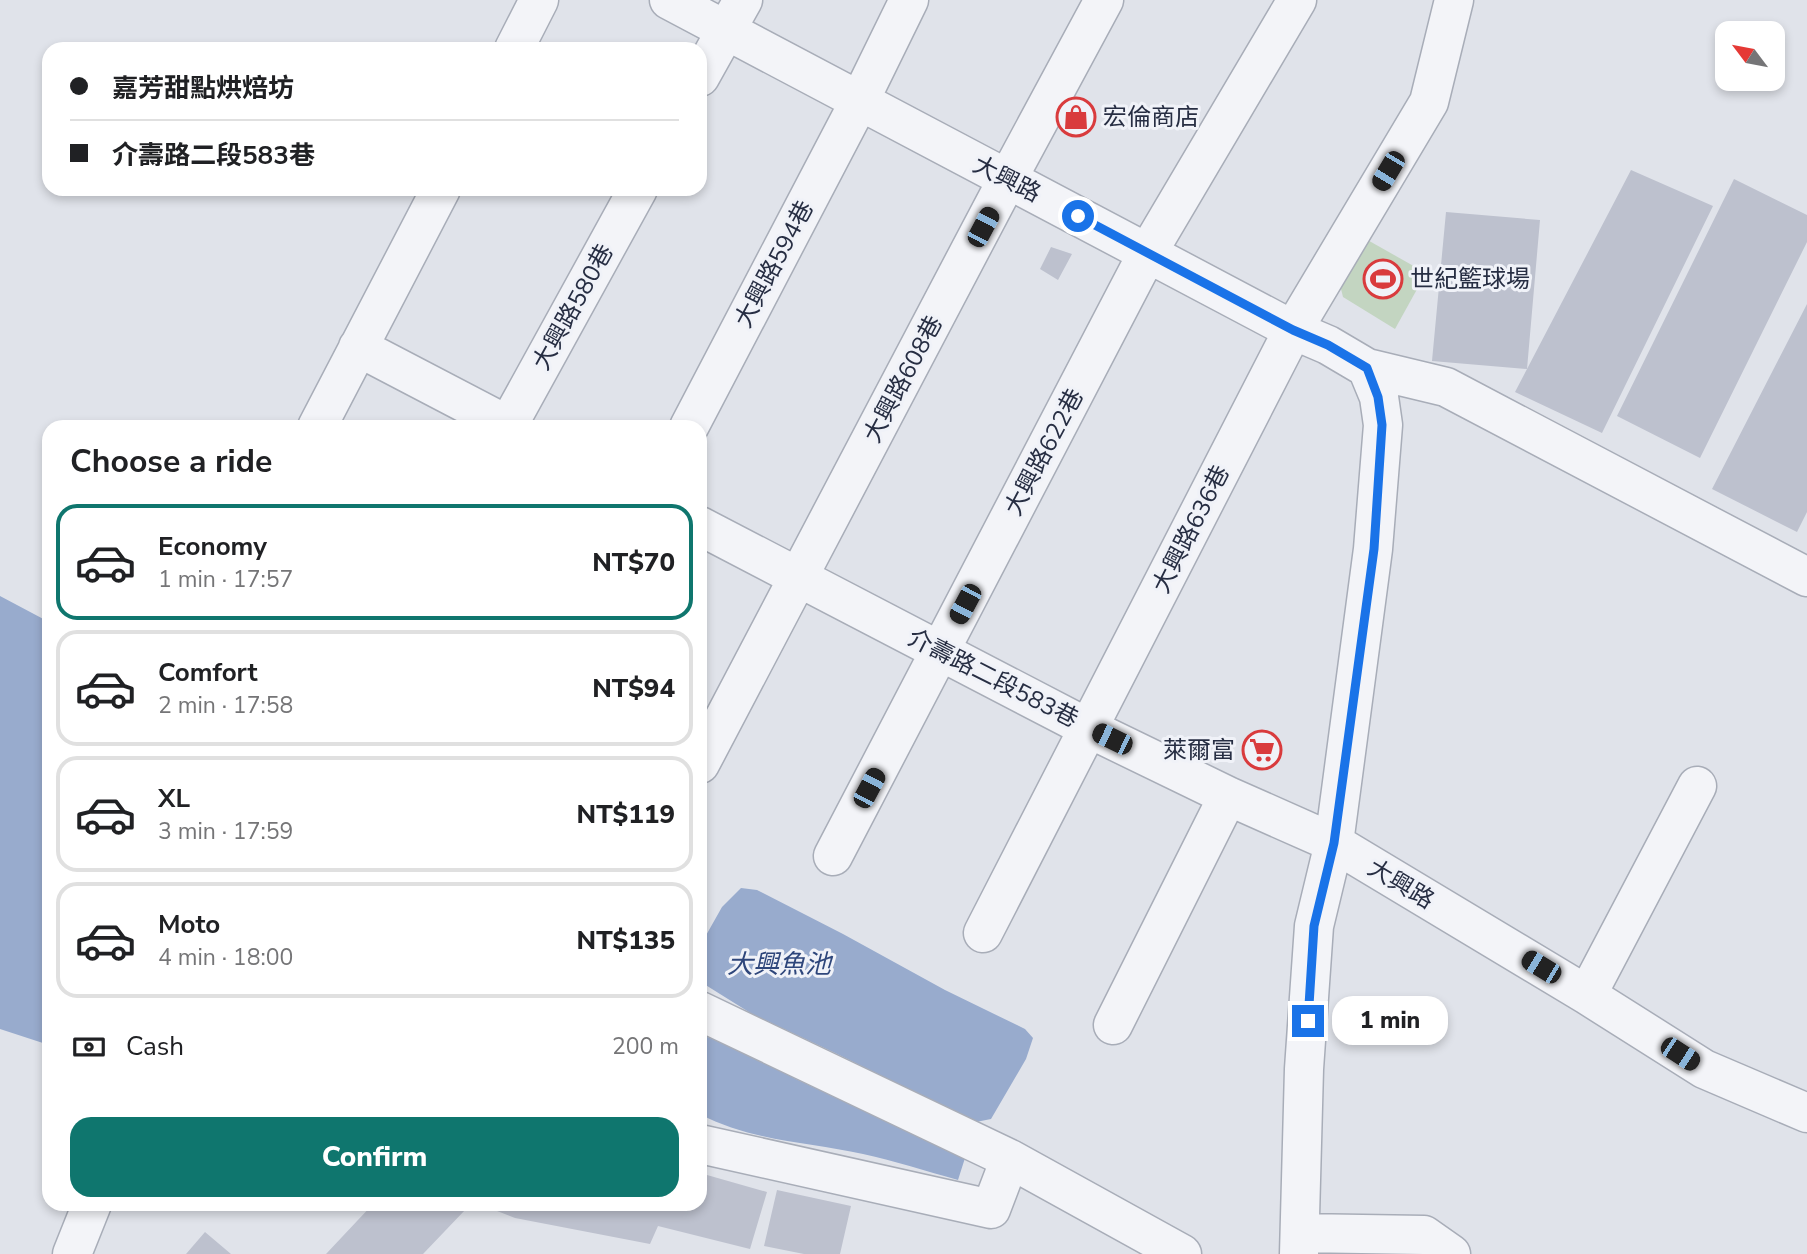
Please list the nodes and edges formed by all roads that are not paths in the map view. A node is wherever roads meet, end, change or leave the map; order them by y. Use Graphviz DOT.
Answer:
graph roads {
  1 [pos="539,0"];
  2 [pos="669,0"];
  3 [pos="909,0"];
  4 [pos="1104,0"];
  5 [pos="1297,0"];
  6 [pos="1454,0"];
  7 [pos="734,15"];
  8 [pos="518,42"];
  9 [pos="707,64"];
  10 [pos="859,102"];
  11 [pos="1007,180"];
  12 [pos="437,196"];
  13 [pos="634,196"];
  14 [pos="1149,252"];
  15 [pos="1293,330"];
  16 [pos="358,347"];
  17 [pos="1367,368"];
  18 [pos="321,420"];
  19 [pos="497,420"];
  20 [pos="511,420"];
  21 [pos="693,420"];
  22 [pos="707,530"];
  23 [pos="798,577"];
  24 [pos="1807,578"];
  25 [pos="940,651"];
  26 [pos="1088,728"];
  27 [pos="707,751"];
  28 [pos="1697,786"];
  29 [pos="1228,796"];
  30 [pos="1334,843"];
  31 [pos="833,856"];
  32 [pos="983,933"];
  33 [pos="1587,995"];
  34 [pos="707,1014"];
  35 [pos="1113,1025"];
  36 [pos="1807,1113"];
  37 [pos="707,1146"];
  38 [pos="1010,1158"];
  39 [pos="89,1211"];
  40 [pos="1300,1243"];
  41 [pos="72,1254"];
  42 [pos="1182,1254"];
  43 [pos="1451,1254"];
  1 -- 8 [label="street"];
  2 -- 7 [label="street, 大興路"];
  3 -- 10 [label="street, 大興路594巷"];
  4 -- 11 [label="street, 大興路608巷"];
  5 -- 14 [label="street, 大興路622巷"];
  6 -- 15 [label="street, 大興路636巷"];
  7 -- 9 [label="street"];
  7 -- 10 [label="street, 大興路"];
  10 -- 11 [label="street, 大興路"];
  10 -- 21 [label="street, 大興路594巷"];
  11 -- 14 [label="street, 大興路"];
  11 -- 23 [label="street, 大興路608巷"];
  12 -- 16 [label="street"];
  13 -- 20 [label="street, 大興路580巷"];
  14 -- 15 [label="street, 大興路"];
  14 -- 25 [label="street, 大興路622巷"];
  15 -- 17 [label="street, 大興路"];
  15 -- 26 [label="street, 大興路636巷"];
  16 -- 18 [label="street"];
  16 -- 19 [label="street"];
  17 -- 24 [label="street, 大興路"];
  17 -- 30 [label="street"];
  22 -- 23 [label="street, 介壽路二段583巷"];
  23 -- 25 [label="street, 介壽路二段583巷"];
  23 -- 27 [label="street, 大興路608巷"];
  25 -- 26 [label="street, 介壽路二段583巷"];
  25 -- 31 [label="street, 大興路622巷"];
  26 -- 29 [label="street, 介壽路二段583巷"];
  26 -- 32 [label="street, 大興路636巷"];
  28 -- 33 [label="street"];
  29 -- 30 [label="street, 介壽路二段583巷"];
  29 -- 35 [label="street"];
  30 -- 33 [label="street, 大興路"];
  30 -- 40 [label="street"];
  33 -- 36 [label="street, 大興路"];
  34 -- 38 [label="street"];
  37 -- 38 [label="street"];
  38 -- 42 [label="street"];
  39 -- 41 [label="street"];
  40 -- 43 [label="street"];
}
